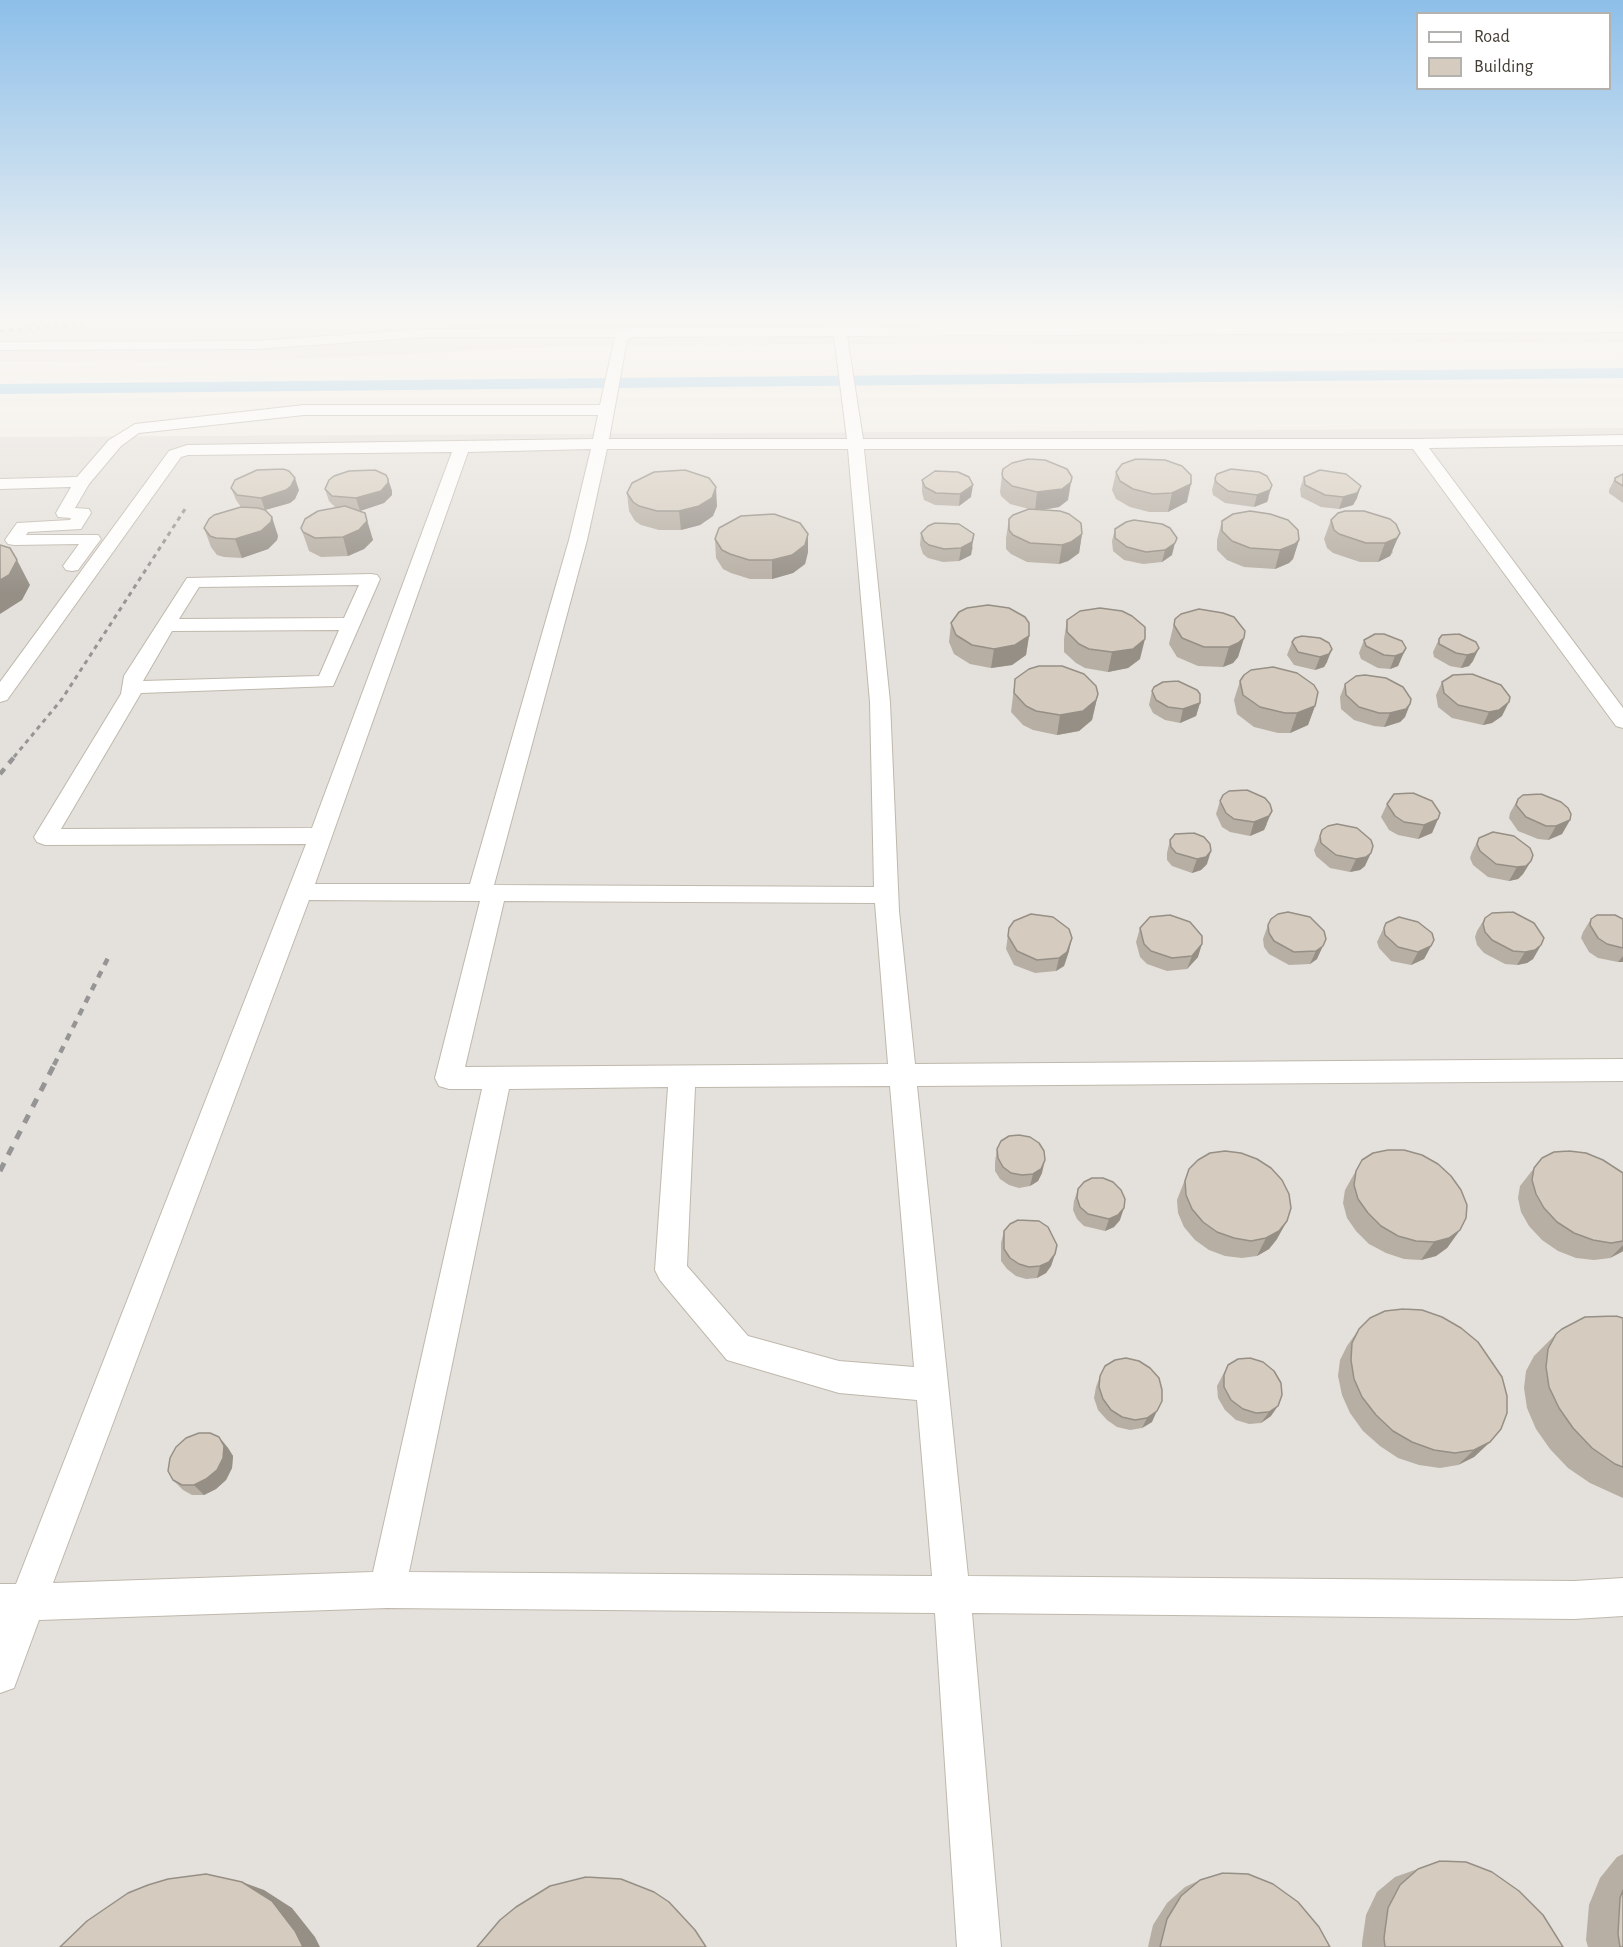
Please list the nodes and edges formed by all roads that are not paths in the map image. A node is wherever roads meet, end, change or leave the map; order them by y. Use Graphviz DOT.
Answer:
graph roads {
  1 [pos="287,412"];
  2 [pos="606,412"];
  3 [pos="851,412"];
  4 [pos="1623,440"];
  5 [pos="600,444"];
  6 [pos="1418,444"];
  7 [pos="856,445"];
  8 [pos="462,447"];
  9 [pos="82,482"];
  10 [pos="0,484"];
  11 [pos="351,624"];
  12 [pos="165,625"];
  13 [pos="0,666"];
  14 [pos="132,687"];
  15 [pos="0,696"];
  16 [pos="1623,722"];
  17 [pos="320,836"];
  18 [pos="300,892"];
  19 [pos="487,893"];
  20 [pos="886,896"];
  21 [pos="1623,1070"];
  22 [pos="902,1076"];
  23 [pos="498,1077"];
  24 [pos="682,1077"];
  25 [pos="932,1385"];
  26 [pos="387,1590"];
  27 [pos="952,1595"];
  28 [pos="1623,1598"];
  29 [pos="13,1603"];
  30 [pos="0,1674"];
  31 [pos="979,1947"];
  1 -- 9 [label="street"];
  2 -- 5 [label="street"];
  3 -- 7 [label="street"];
  4 -- 6 [label="street"];
  5 -- 7 [label="street"];
  5 -- 8 [label="street"];
  5 -- 19 [label="street"];
  6 -- 7 [label="street"];
  6 -- 16 [label="street"];
  7 -- 20 [label="street"];
  8 -- 15 [label="street"];
  8 -- 17 [label="street"];
  9 -- 10 [label="street"];
  9 -- 13 [label="street"];
  11 -- 12 [label="street"];
  11 -- 12 [label="street"];
  11 -- 14 [label="street"];
  12 -- 14 [label="street"];
  14 -- 17 [label="street"];
  17 -- 18 [label="street"];
  18 -- 19 [label="street"];
  18 -- 29 [label="street"];
  19 -- 20 [label="street"];
  19 -- 23 [label="street"];
  20 -- 22 [label="street"];
  21 -- 22 [label="street"];
  22 -- 24 [label="street"];
  22 -- 25 [label="street"];
  23 -- 24 [label="street"];
  23 -- 26 [label="street"];
  24 -- 25 [label="street"];
  25 -- 27 [label="street"];
  26 -- 27 [label="street"];
  26 -- 29 [label="street"];
  27 -- 28 [label="street"];
  27 -- 31 [label="street"];
  29 -- 30 [label="street"];
}
